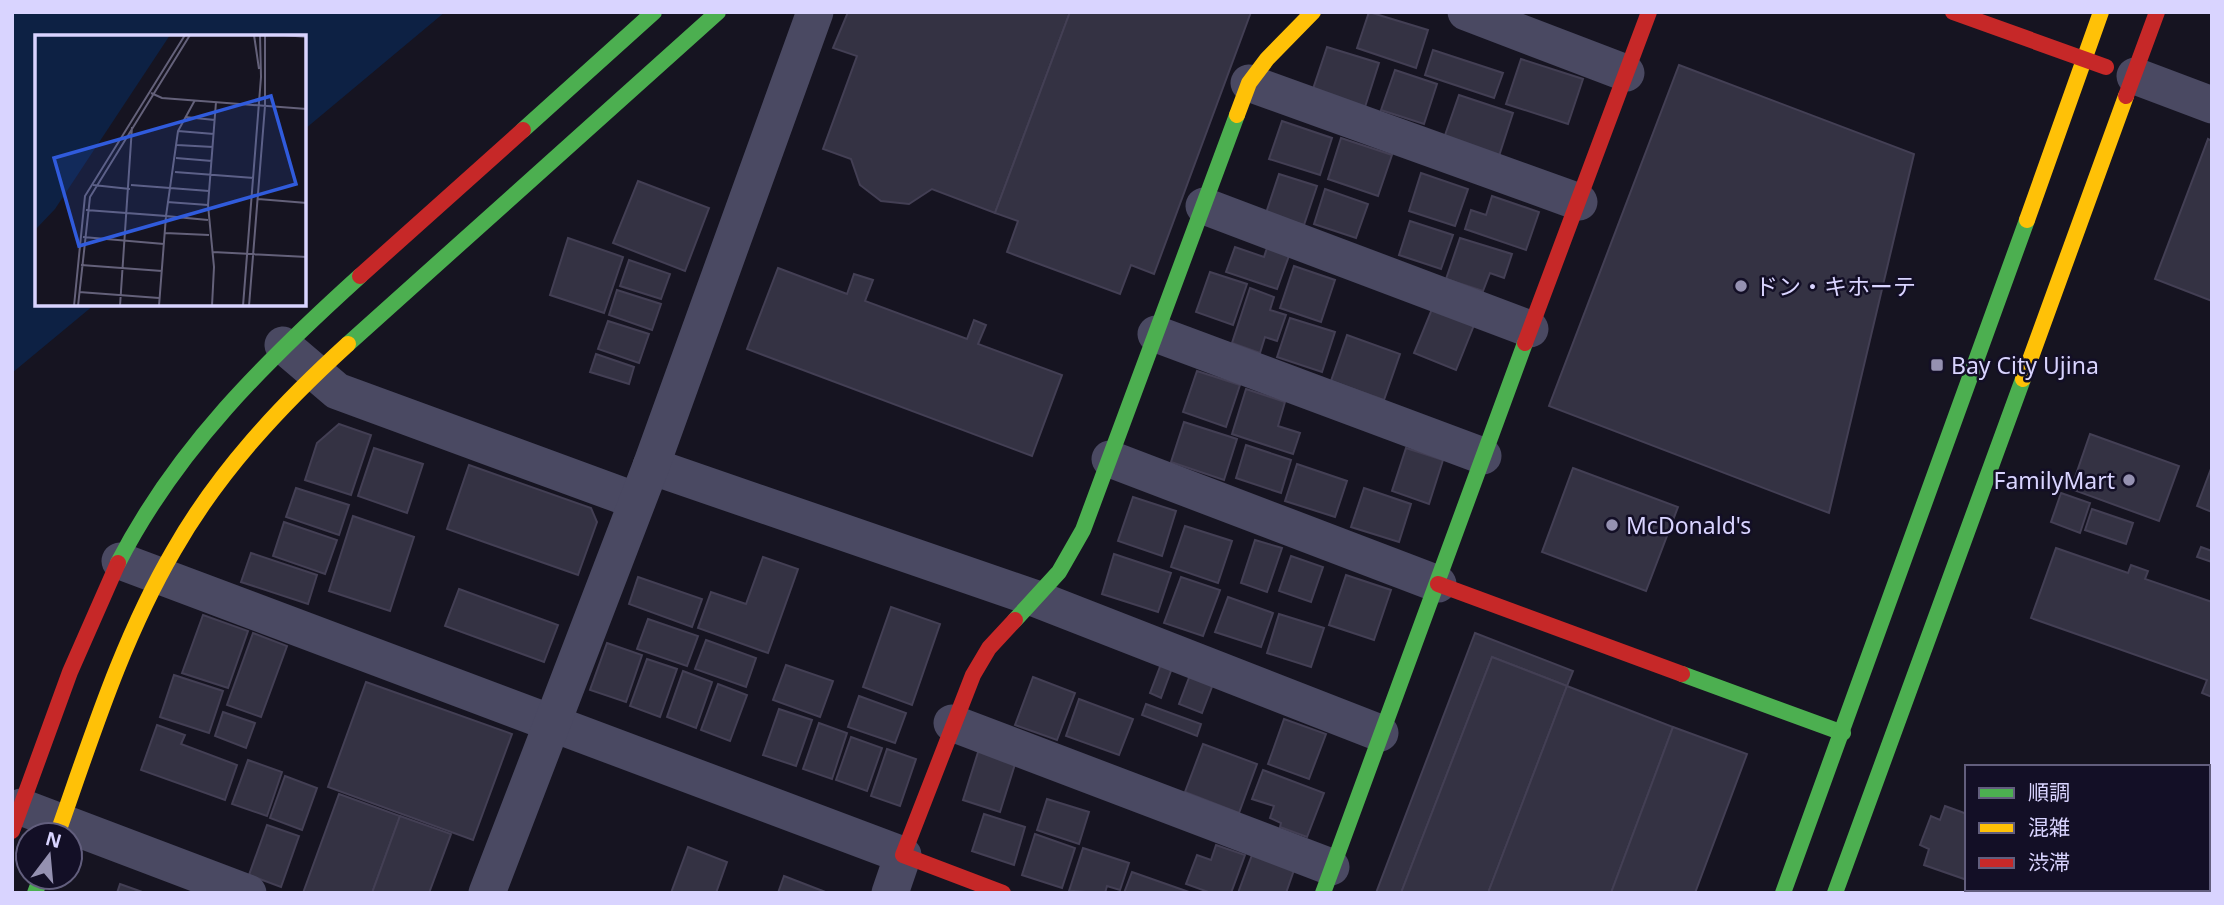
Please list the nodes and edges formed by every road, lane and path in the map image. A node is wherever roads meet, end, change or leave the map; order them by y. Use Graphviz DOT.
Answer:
graph roads {
  1 [pos="654,12"];
  2 [pos="718,12"];
  3 [pos="815,12"];
  4 [pos="1313,12"];
  5 [pos="1466,12"];
  6 [pos="1649,12"];
  7 [pos="1953,12"];
  8 [pos="2101,12"];
  9 [pos="2157,12"];
  10 [pos="2083,59"];
  11 [pos="1626,72"];
  12 [pos="2135,76"];
  13 [pos="1250,83"];
  14 [pos="2212,105"];
  15 [pos="1578,202"];
  16 [pos="1203,206"];
  17 [pos="1530,329"];
  18 [pos="1156,334"];
  19 [pos="283,345"];
  20 [pos="316,373"];
  21 [pos="1483,456"];
  22 [pos="1110,459"];
  23 [pos="651,466"];
  24 [pos="637,501"];
  25 [pos="120,561"];
  26 [pos="160,576"];
  27 [pos="1438,584"];
  28 [pos="1034,598"];
  29 [pos="551,722"];
  30 [pos="952,723"];
  31 [pos="1380,733"];
  32 [pos="1843,733"];
  33 [pos="17,819"];
  34 [pos="62,821"];
  35 [pos="84,837"];
  36 [pos="903,855"];
  37 [pos="1327,880"];
  38 [pos="248,893"];
  39 [pos="487,893"];
  40 [pos="890,893"];
  41 [pos="1003,893"];
  42 [pos="1783,893"];
  43 [pos="1835,893"];
  1 -- 19 [label="street"];
  2 -- 20 [label="street"];
  3 -- 23 [label="street"];
  4 -- 13 [label="street"];
  5 -- 11 [label="street"];
  6 -- 11 [label="street"];
  7 -- 10 [label="street"];
  8 -- 10 [label="street"];
  9 -- 12 [label="street"];
  10 -- 12 [label="street"];
  10 -- 32 [label="street"];
  11 -- 15 [label="street"];
  12 -- 14 [label="street"];
  12 -- 43 [label="street"];
  13 -- 15 [label="street"];
  13 -- 16 [label="street"];
  15 -- 17 [label="street"];
  16 -- 17 [label="street"];
  16 -- 18 [label="street"];
  17 -- 21 [label="street"];
  18 -- 21 [label="street"];
  18 -- 22 [label="street"];
  19 -- 20 [label="street"];
  19 -- 25 [label="street"];
  20 -- 24 [label="street"];
  20 -- 26 [label="street"];
  21 -- 27 [label="street"];
  22 -- 27 [label="street"];
  22 -- 28 [label="street"];
  23 -- 24 [label="street"];
  23 -- 28 [label="street"];
  24 -- 29 [label="street"];
  25 -- 26 [label="street"];
  25 -- 33 [label="street"];
  26 -- 29 [label="street"];
  26 -- 34 [label="street"];
  27 -- 31 [label="street"];
  27 -- 32 [label="street"];
  28 -- 30 [label="street"];
  28 -- 31 [label="street"];
  29 -- 36 [label="street"];
  29 -- 39 [label="street"];
  30 -- 36 [label="street"];
  30 -- 37 [label="street"];
  31 -- 37 [label="street"];
  32 -- 42 [label="street"];
  35 -- 38 [label="street"];
  36 -- 40 [label="street"];
  36 -- 41 [label="street"];
}
